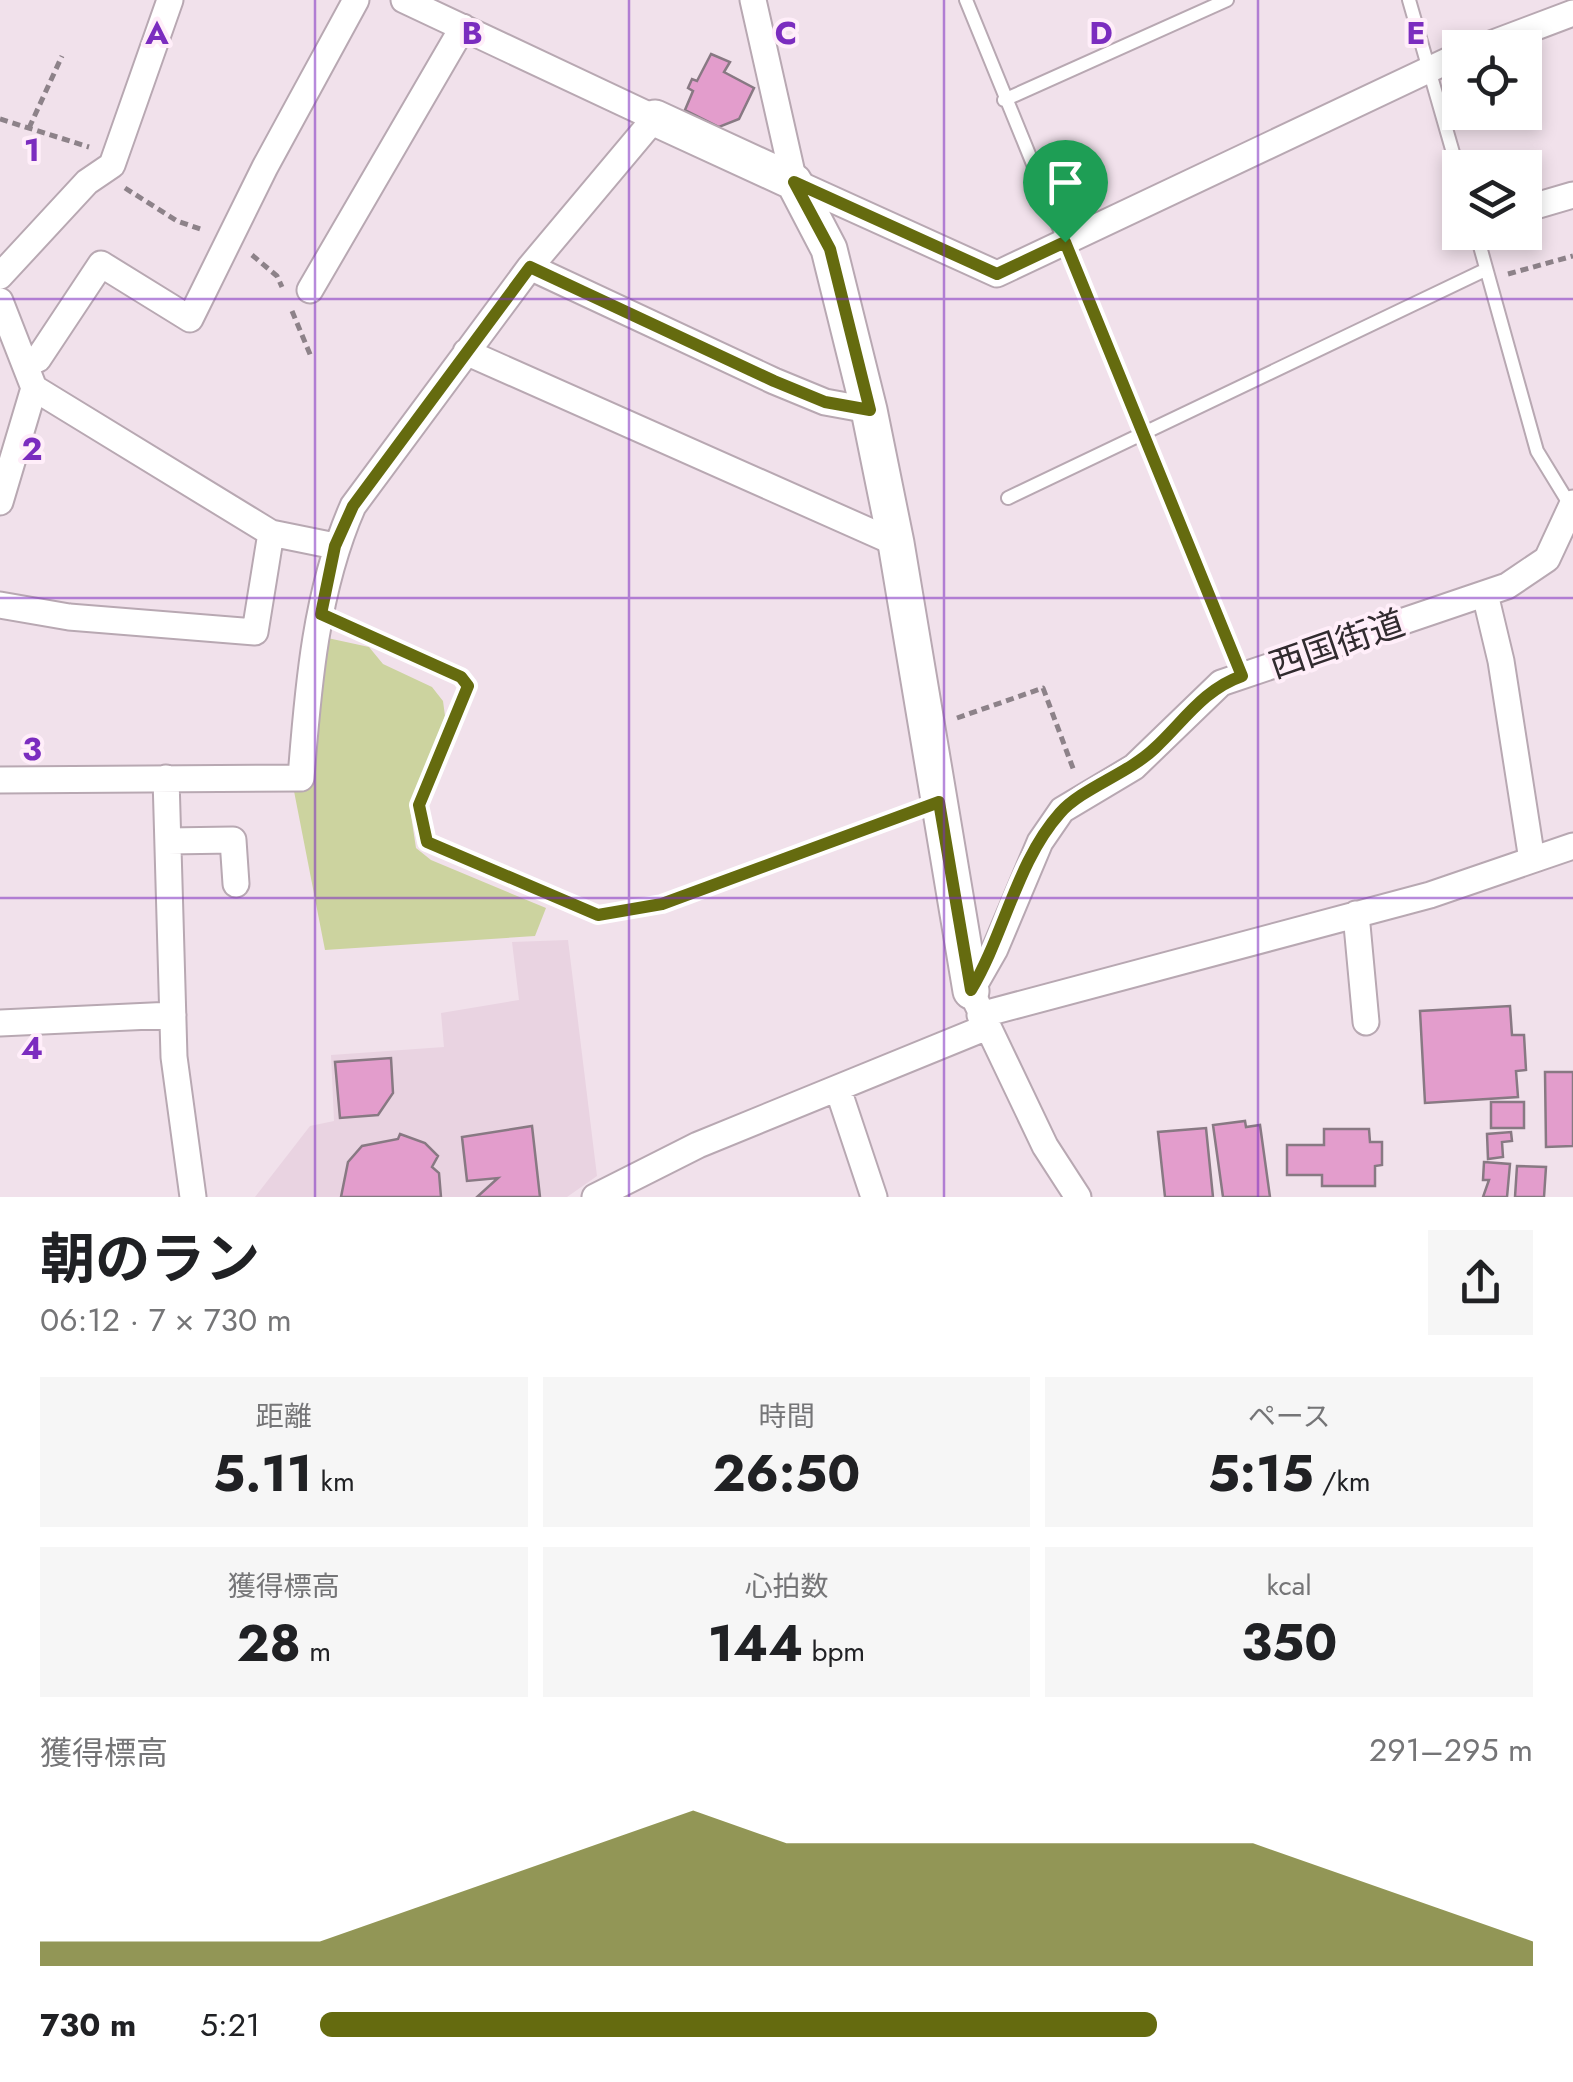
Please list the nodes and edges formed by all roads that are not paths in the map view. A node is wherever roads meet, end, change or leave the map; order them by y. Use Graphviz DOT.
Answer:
graph roads {
  1 [pos="170,0"];
  2 [pos="356,0"];
  3 [pos="404,0"];
  4 [pos="752,0"];
  5 [pos="966,0"];
  6 [pos="1227,0"];
  7 [pos="1409,0"];
  8 [pos="1573,12"];
  9 [pos="463,27"];
  10 [pos="1526,30"];
  11 [pos="1442,62"];
  12 [pos="1428,67"];
  13 [pos="1004,100"];
  14 [pos="655,118"];
  15 [pos="1452,150"];
  16 [pos="794,182"];
  17 [pos="1573,195"];
  18 [pos="1542,204"];
  19 [pos="1065,242"];
  20 [pos="1480,250"];
  21 [pos="530,267"];
  22 [pos="1486,275"];
  23 [pos="0,276"];
  24 [pos="297,291"];
  25 [pos="0,303"];
  26 [pos="466,352"];
  27 [pos="30,376"];
  28 [pos="870,410"];
  29 [pos="1141,433"];
  30 [pos="1008,498"];
  31 [pos="0,502"];
  32 [pos="1572,504"];
  33 [pos="272,533"];
  34 [pos="896,543"];
  35 [pos="335,546"];
  36 [pos="1485,594"];
  37 [pos="0,605"];
  38 [pos="321,614"];
  39 [pos="1242,676"];
  40 [pos="166,778"];
  41 [pos="0,780"];
  42 [pos="939,802"];
  43 [pos="168,841"];
  44 [pos="1573,846"];
  45 [pos="1532,860"];
  46 [pos="236,884"];
  47 [pos="1356,914"];
  48 [pos="980,1011"];
  49 [pos="173,1015"];
  50 [pos="0,1022"];
  51 [pos="1366,1022"];
  52 [pos="838,1088"];
  53 [pos="194,1197"];
  54 [pos="595,1197"];
  55 [pos="874,1197"];
  56 [pos="1078,1197"];
  1 -- 23 [label="street"];
  2 -- 27 [label="street"];
  3 -- 9 [label="street"];
  4 -- 16 [label="street"];
  5 -- 13 [label="lane"];
  6 -- 13 [label="lane"];
  7 -- 12 [label="lane"];
  8 -- 10 [label="street"];
  9 -- 14 [label="street"];
  9 -- 24 [label="street"];
  11 -- 12 [label="street"];
  12 -- 15 [label="lane"];
  12 -- 19 [label="street"];
  13 -- 19 [label="lane"];
  14 -- 16 [label="street"];
  14 -- 21 [label="street"];
  16 -- 19 [label="street"];
  16 -- 28 [label="street"];
  17 -- 18 [label="street"];
  19 -- 29 [label="lane"];
  20 -- 22 [label="lane"];
  21 -- 26 [label="street"];
  21 -- 28 [label="street"];
  22 -- 29 [label="lane"];
  22 -- 32 [label="lane"];
  25 -- 27 [label="street"];
  26 -- 34 [label="street"];
  26 -- 35 [label="street"];
  27 -- 31 [label="street"];
  27 -- 33 [label="street"];
  28 -- 34 [label="street"];
  29 -- 30 [label="lane"];
  29 -- 39 [label="lane"];
  32 -- 36 [label="street, 西国街道"];
  33 -- 35 [label="street"];
  33 -- 37 [label="street"];
  34 -- 42 [label="street"];
  35 -- 38 [label="street"];
  36 -- 39 [label="street, 西国街道"];
  36 -- 45 [label="street"];
  38 -- 40 [label="street"];
  38 -- 42 [label="lane"];
  39 -- 48 [label="street, 西国街道"];
  40 -- 41 [label="street"];
  40 -- 43 [label="street"];
  42 -- 48 [label="street"];
  43 -- 46 [label="street"];
  43 -- 49 [label="street"];
  44 -- 45 [label="street"];
  45 -- 47 [label="street"];
  47 -- 48 [label="street"];
  47 -- 51 [label="street"];
  48 -- 52 [label="street"];
  48 -- 56 [label="street"];
  49 -- 50 [label="street"];
  49 -- 53 [label="street"];
  52 -- 54 [label="street"];
  52 -- 55 [label="street"];
}
